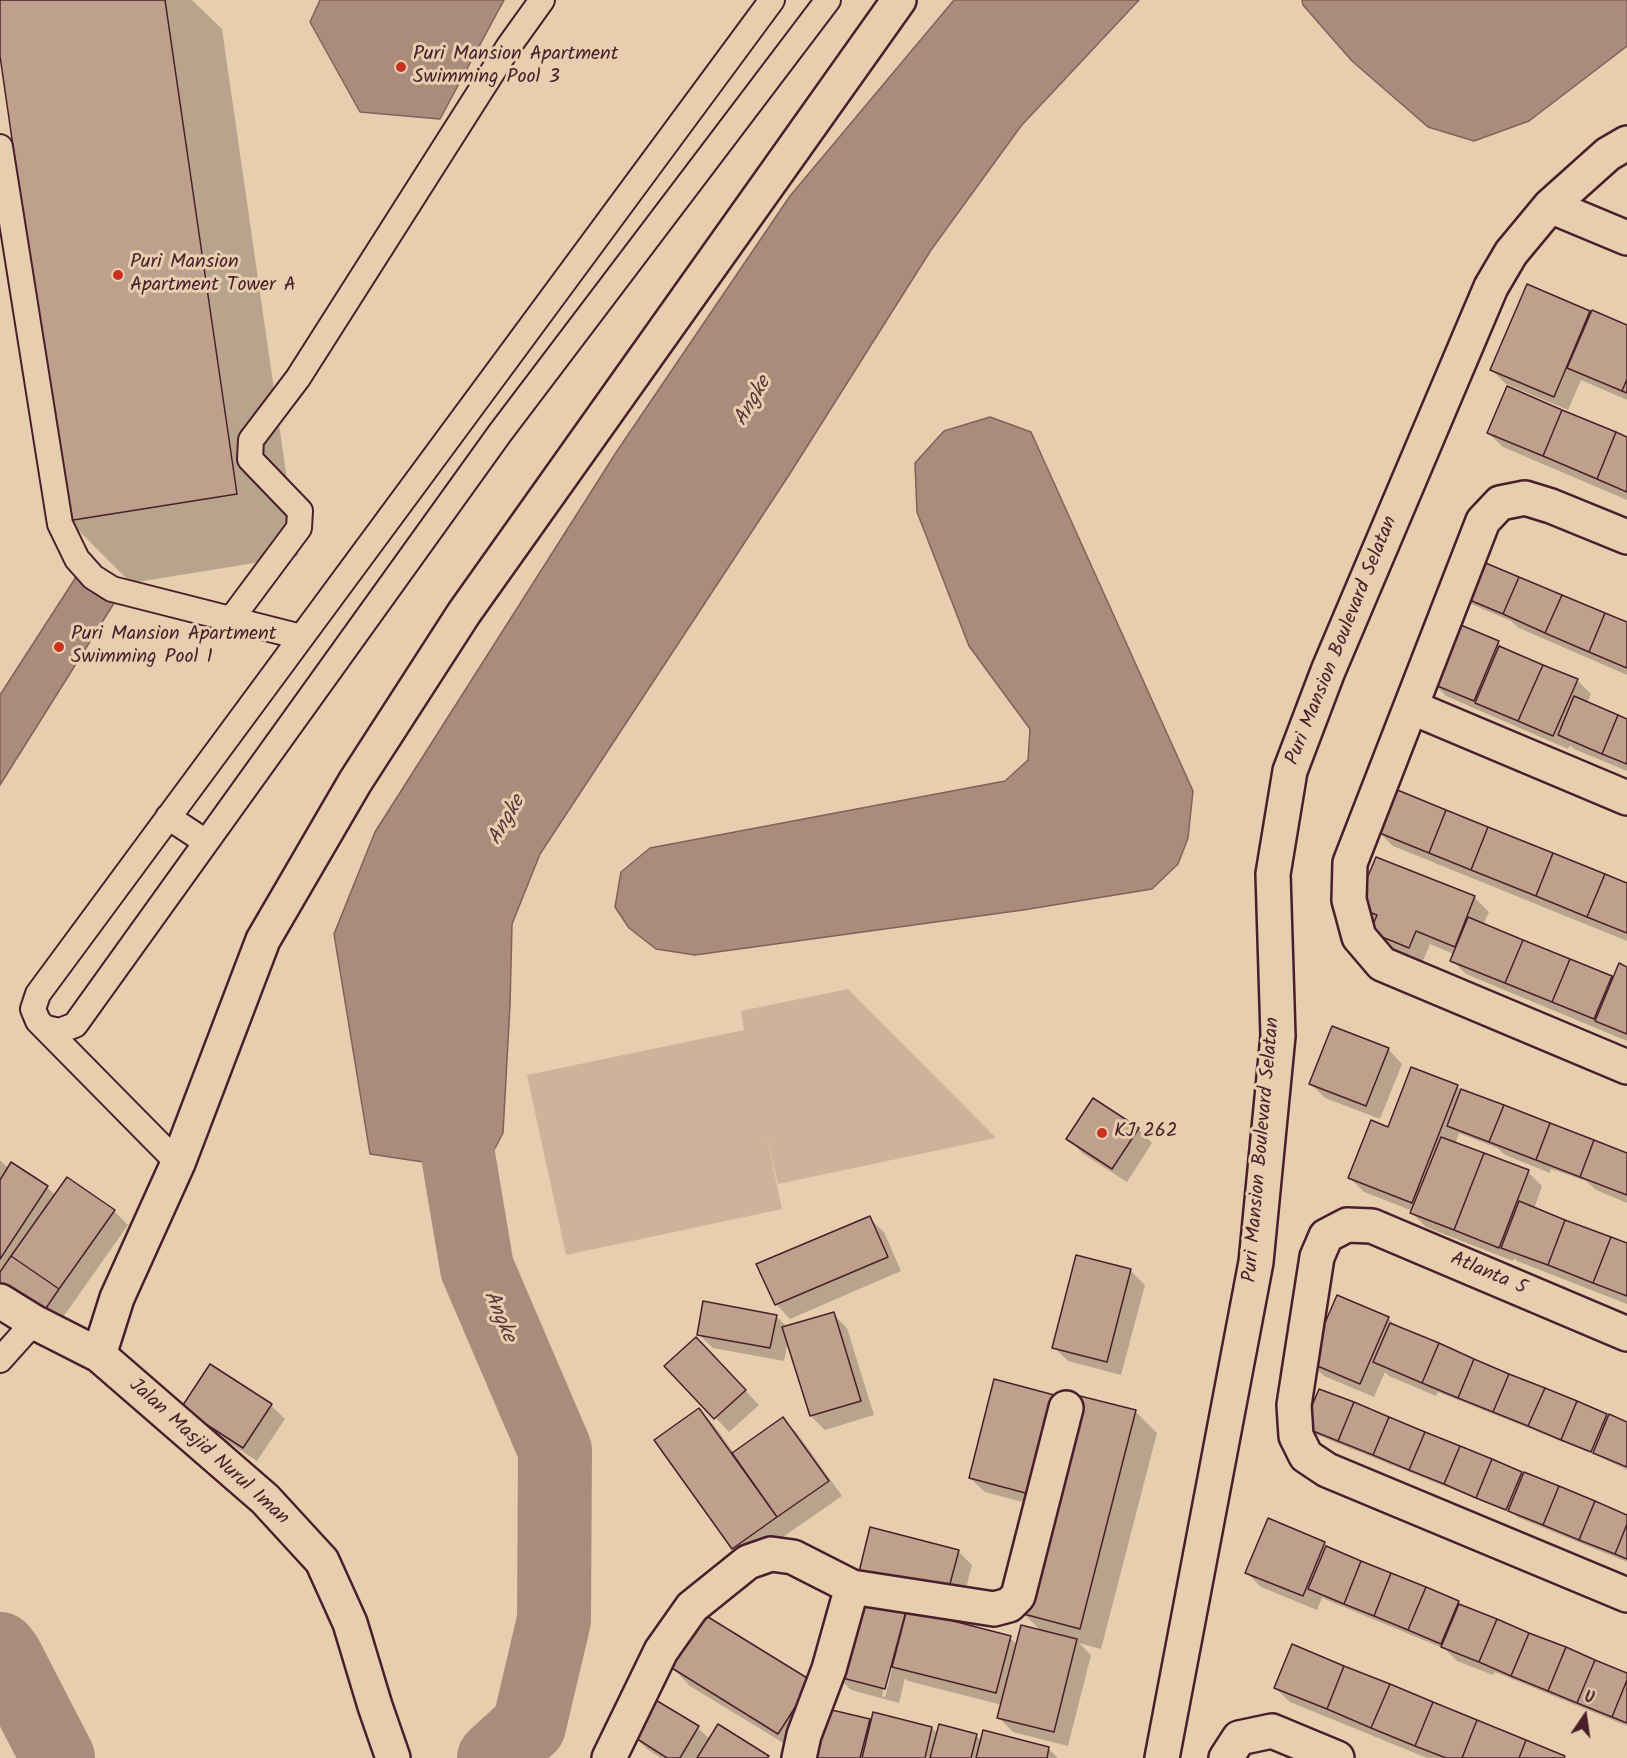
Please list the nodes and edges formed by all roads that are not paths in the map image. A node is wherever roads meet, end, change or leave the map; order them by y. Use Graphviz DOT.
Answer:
graph roads {
  1 [pos="542,0"];
  2 [pos="772,0"];
  3 [pos="828,0"];
  4 [pos="899,0"];
  5 [pos="0,147"];
  6 [pos="1621,152"];
  7 [pos="1550,206"];
  8 [pos="1627,238"];
  9 [pos="1627,537"];
  10 [pos="232,618"];
  11 [pos="301,637"];
  12 [pos="1411,707"];
  13 [pos="1627,798"];
  14 [pos="168,817"];
  15 [pos="206,842"];
  16 [pos="46,1028"];
  17 [pos="1627,1067"];
  18 [pos="178,1163"];
  19 [pos="0,1301"];
  20 [pos="34,1322"];
  21 [pos="1627,1334"];
  22 [pos="99,1355"];
  23 [pos="0,1360"];
  24 [pos="1066,1408"];
  25 [pos="852,1587"];
  26 [pos="1627,1595"];
  27 [pos="1232,1748"];
  28 [pos="393,1758"];
  29 [pos="609,1758"];
  30 [pos="799,1758"];
  31 [pos="1162,1758"];
  32 [pos="1337,1758"];
  1 -- 10 [label="lane"];
  2 -- 11 [label="lane"];
  3 -- 15 [label="lane"];
  4 -- 18 [label="street"];
  5 -- 10 [label="lane"];
  6 -- 7 [label="street, Puri Mansion Boulevard Selatan"];
  7 -- 8 [label="street"];
  7 -- 31 [label="street, Puri Mansion Boulevard Selatan"];
  9 -- 12 [label="street"];
  10 -- 11 [label="lane"];
  11 -- 14 [label="lane"];
  12 -- 13 [label="street"];
  12 -- 17 [label="street"];
  14 -- 15 [label="lane"];
  14 -- 16 [label="lane"];
  15 -- 16 [label="lane"];
  16 -- 18 [label="lane"];
  18 -- 22 [label="street"];
  19 -- 20 [label="street, Jalan Masjid Nurul Iman"];
  20 -- 22 [label="street, Jalan Masjid Nurul Iman"];
  20 -- 23 [label="lane"];
  21 -- 26 [label="street, Atlanta 5"];
  22 -- 28 [label="street, Jalan Masjid Nurul Iman"];
  24 -- 25 [label="street"];
  25 -- 29 [label="street"];
  25 -- 30 [label="street"];
  27 -- 32 [label="street"];
}
